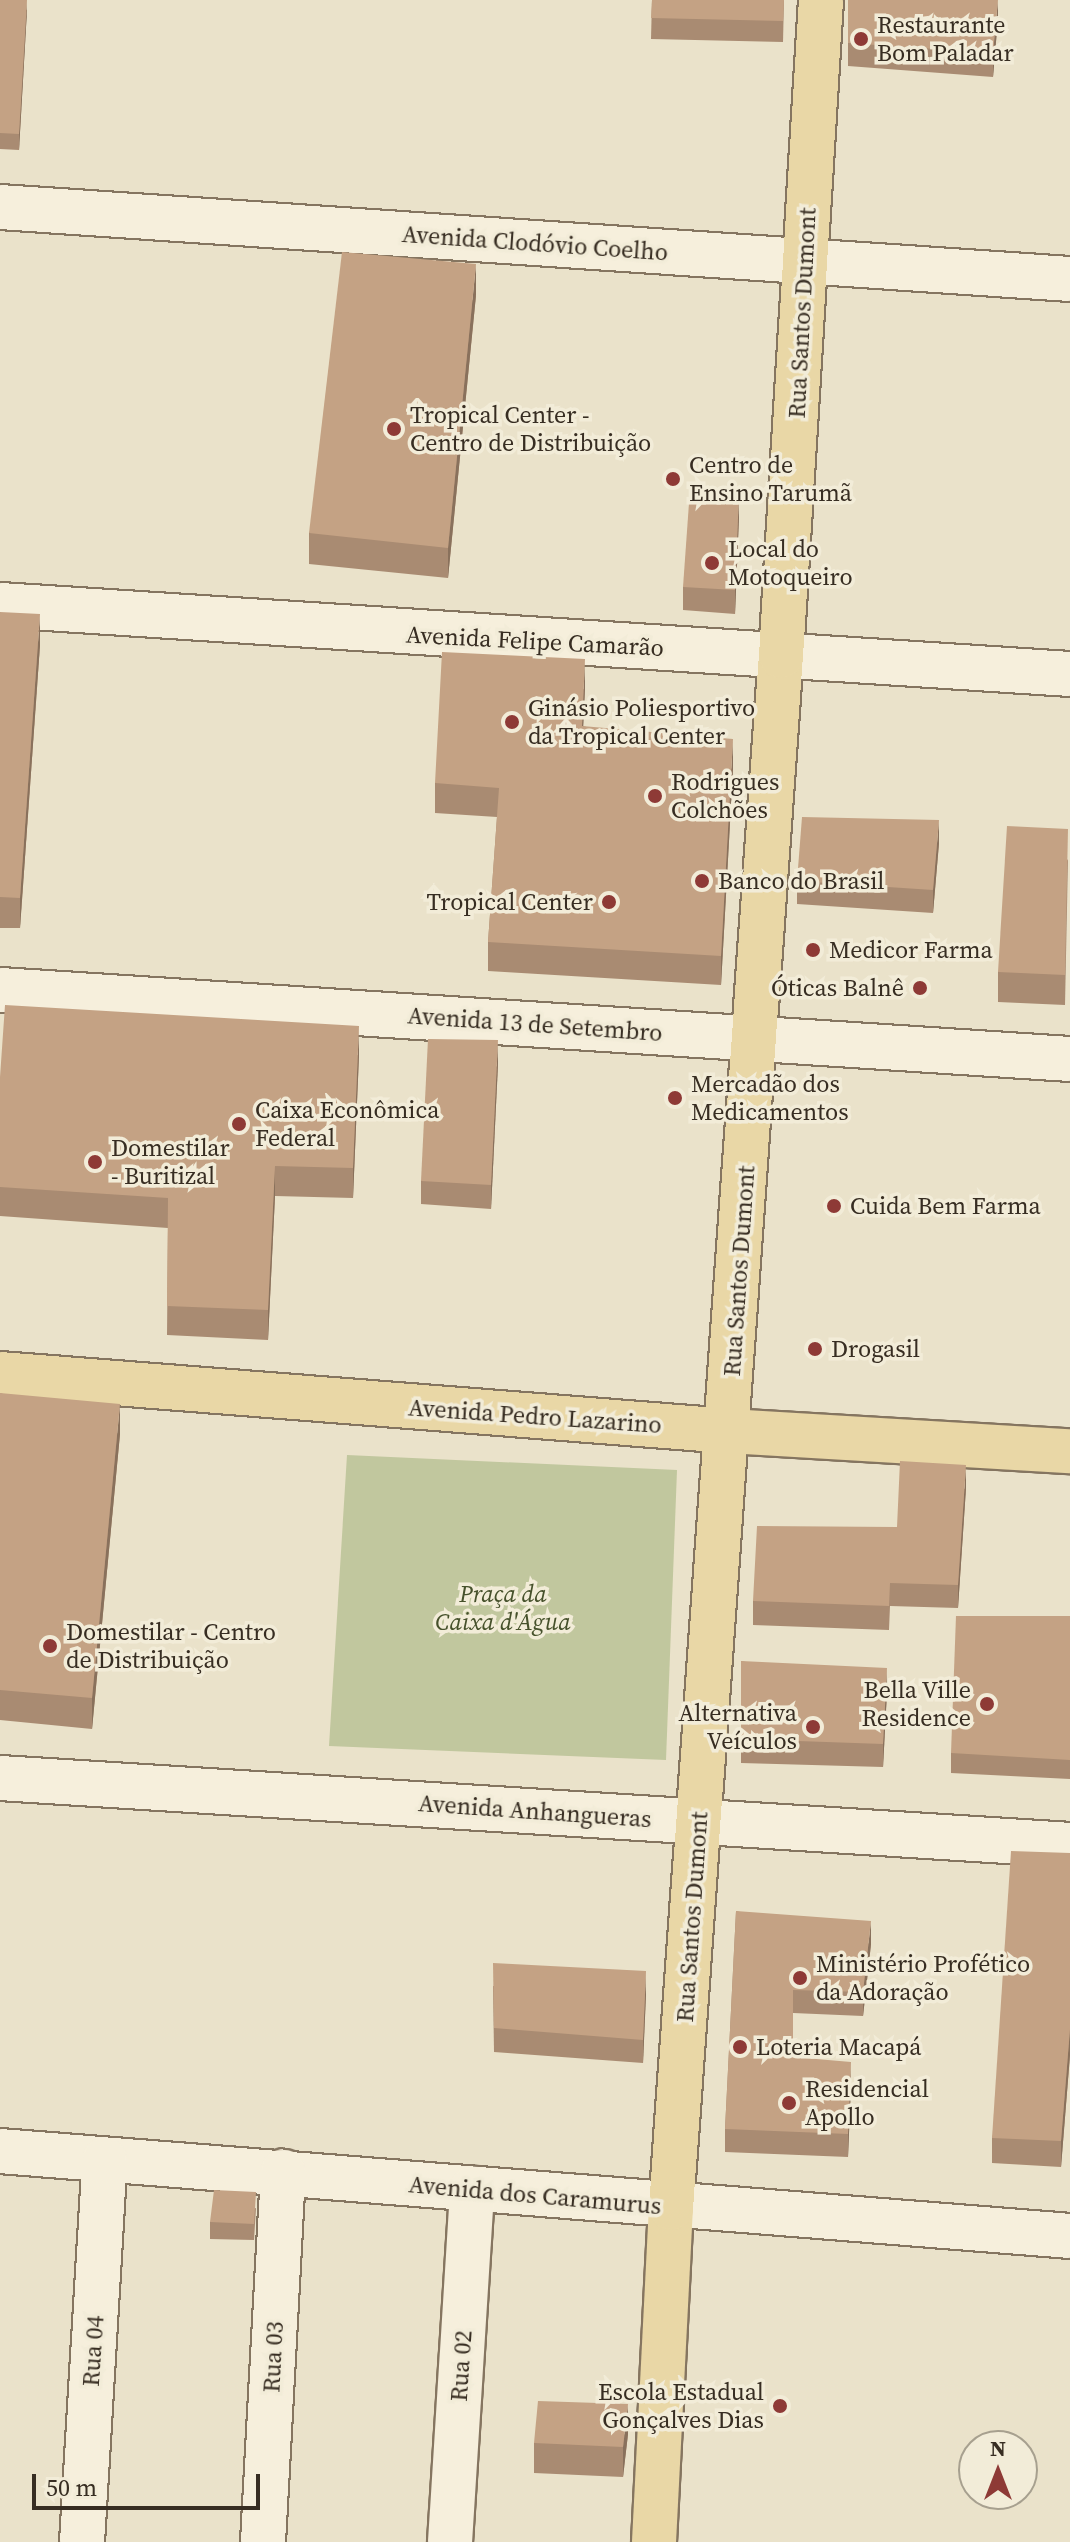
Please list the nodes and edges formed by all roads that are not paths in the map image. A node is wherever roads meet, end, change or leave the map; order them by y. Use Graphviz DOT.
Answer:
graph roads {
  1 [pos="821,0"];
  2 [pos="0,207"];
  3 [pos="805,261"];
  4 [pos="1070,279"];
  5 [pos="0,605"];
  6 [pos="781,656"];
  7 [pos="1070,674"];
  8 [pos="0,990"];
  9 [pos="754,1038"];
  10 [pos="1070,1059"];
  11 [pos="0,1374"];
  12 [pos="729,1431"];
  13 [pos="1070,1451"];
  14 [pos="0,1778"];
  15 [pos="699,1822"];
  16 [pos="1070,1845"];
  17 [pos="0,2151"];
  18 [pos="105,2160"];
  19 [pos="283,2172"];
  20 [pos="472,2189"];
  21 [pos="671,2208"];
  22 [pos="1070,2236"];
  23 [pos="82,2542"];
  24 [pos="263,2542"];
  25 [pos="450,2542"];
  26 [pos="654,2542"];
  1 -- 3 [label="main road, Rua Santos Dumont"];
  2 -- 3 [label="street, Avenida Clodóvio Coelho"];
  3 -- 4 [label="street, Avenida Clodóvio Coelho"];
  3 -- 6 [label="main road, Rua Santos Dumont"];
  5 -- 6 [label="street, Avenida Felipe Camarão"];
  6 -- 7 [label="street, Avenida Felipe Camarão"];
  6 -- 9 [label="main road, Rua Santos Dumont"];
  8 -- 9 [label="street, Avenida 13 de Setembro"];
  9 -- 10 [label="street, Avenida 13 de Setembro"];
  9 -- 12 [label="main road, Rua Santos Dumont"];
  11 -- 12 [label="main road, Avenida Pedro Lazarino"];
  12 -- 13 [label="main road, Avenida Pedro Lazarino"];
  12 -- 15 [label="main road, Rua Santos Dumont"];
  14 -- 15 [label="street, Avenida Anhangueras"];
  15 -- 16 [label="street, Avenida Anhangueras"];
  15 -- 21 [label="main road, Rua Santos Dumont"];
  17 -- 18 [label="street, Avenida dos Caramurus"];
  18 -- 19 [label="street, Avenida dos Caramurus"];
  18 -- 23 [label="street, Rua 04"];
  19 -- 20 [label="street, Avenida dos Caramurus"];
  19 -- 24 [label="street, Rua 03"];
  20 -- 21 [label="street, Avenida dos Caramurus"];
  20 -- 25 [label="street, Rua 02"];
  21 -- 22 [label="street, Avenida dos Caramurus"];
  21 -- 26 [label="main road, Rua Santos Dumont"];
}
